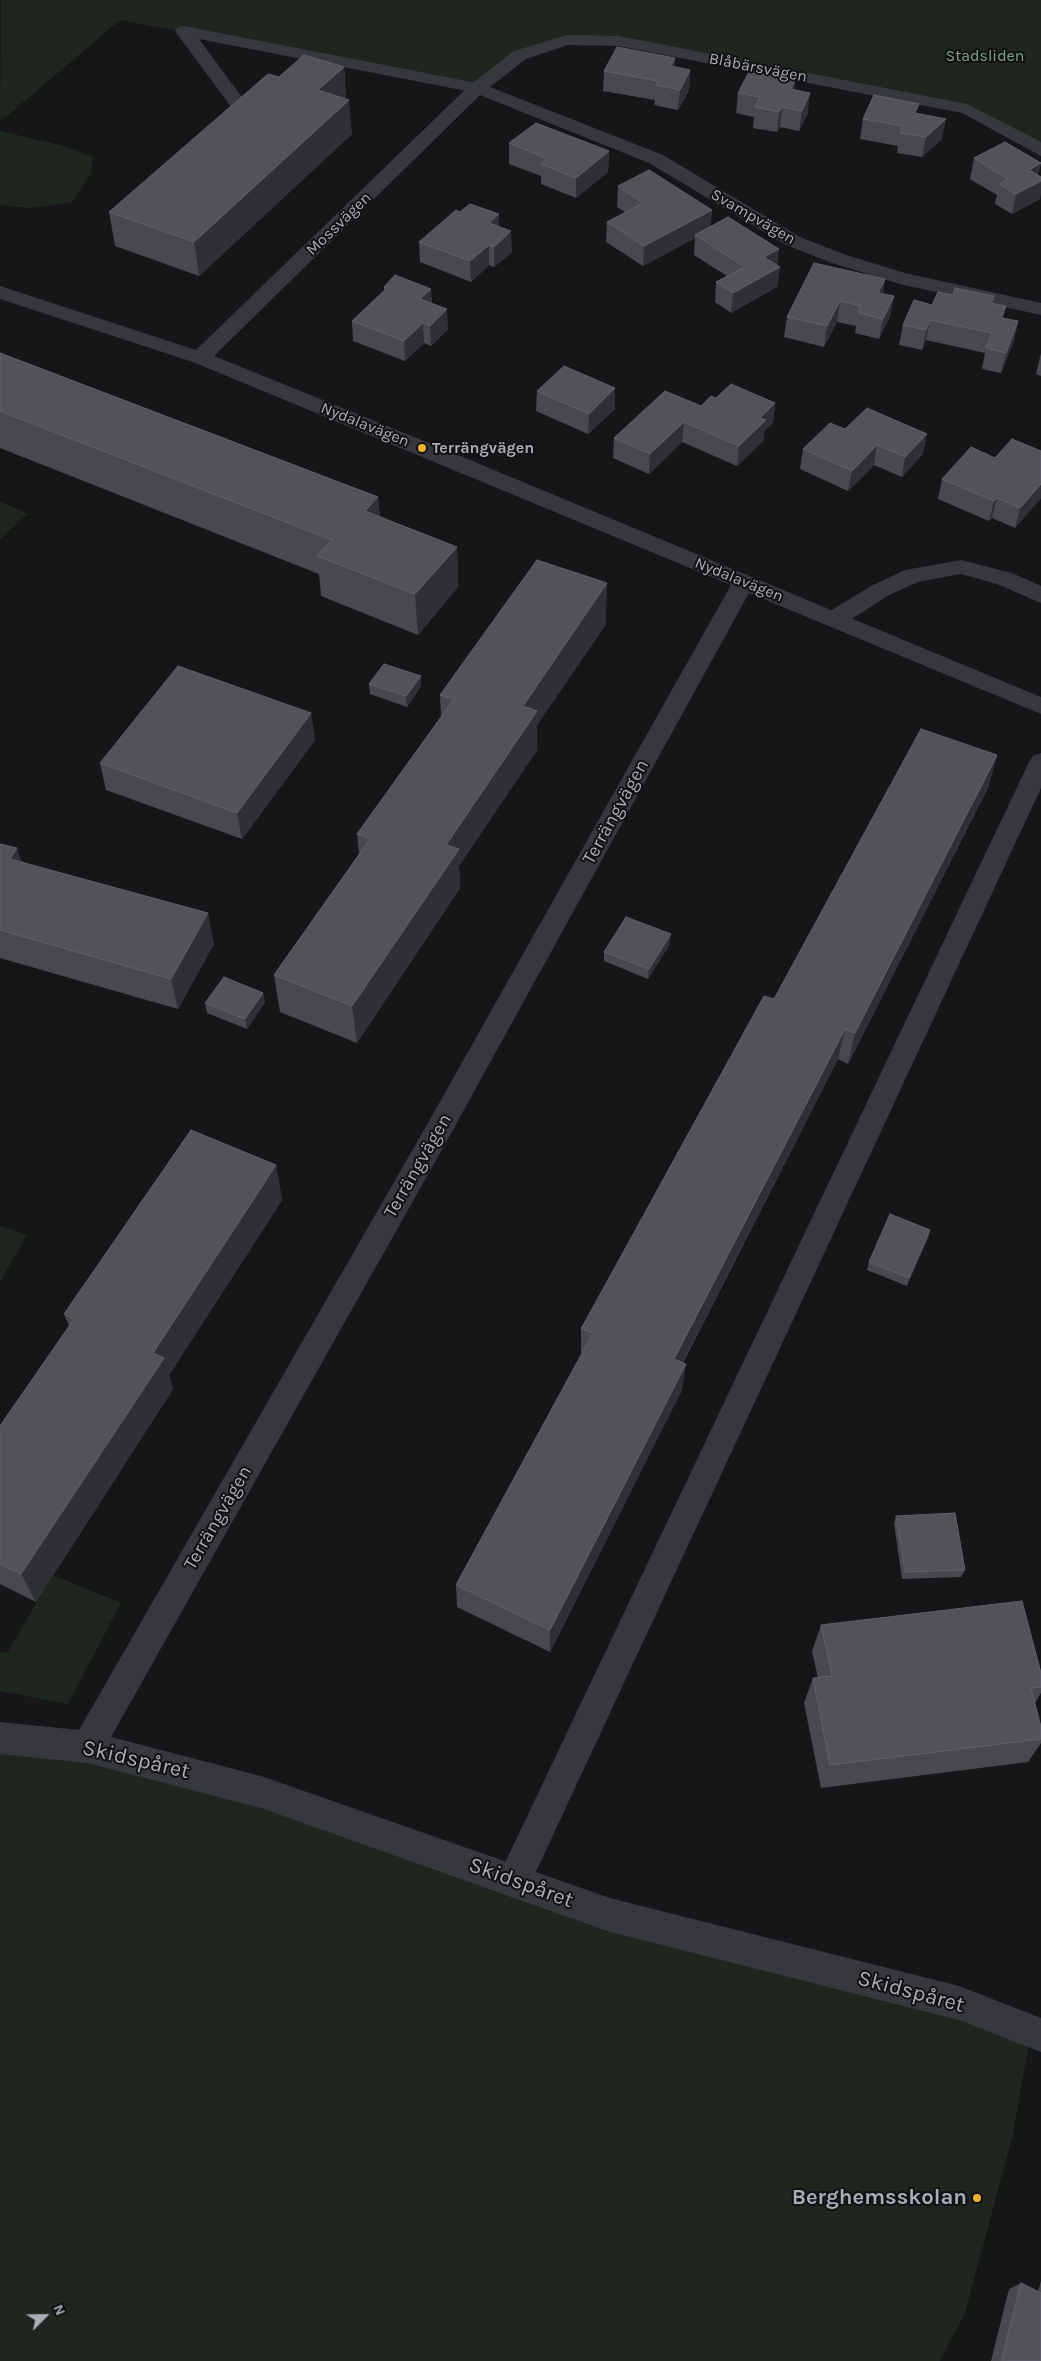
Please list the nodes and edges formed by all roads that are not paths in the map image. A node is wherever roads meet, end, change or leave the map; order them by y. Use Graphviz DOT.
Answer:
graph roads {
  1 [pos="477,88"];
  2 [pos="238,104"];
  3 [pos="1041,150"];
  4 [pos="0,292"];
  5 [pos="1041,309"];
  6 [pos="200,358"];
  7 [pos="744,582"];
  8 [pos="1041,595"];
  9 [pos="835,619"];
  10 [pos="1041,706"];
  11 [pos="1041,762"];
  12 [pos="0,1738"];
  13 [pos="87,1747"];
  14 [pos="514,1881"];
  15 [pos="1041,2035"];
  1 -- 2 [label="street, Svampvägen"];
  1 -- 3 [label="street, Blåbärsvägen"];
  1 -- 5 [label="street, Svampvägen"];
  1 -- 6 [label="street, Mossvägen"];
  4 -- 6 [label="street, Nydalavägen"];
  6 -- 7 [label="street, Nydalavägen"];
  7 -- 9 [label="street, Nydalavägen"];
  7 -- 13 [label="street, Terrängvägen"];
  8 -- 9 [label="street"];
  9 -- 10 [label="street, Nydalavägen"];
  11 -- 14 [label="street"];
  12 -- 13 [label="street, Skidspåret"];
  13 -- 14 [label="street, Skidspåret"];
  14 -- 15 [label="street, Skidspåret"];
}
